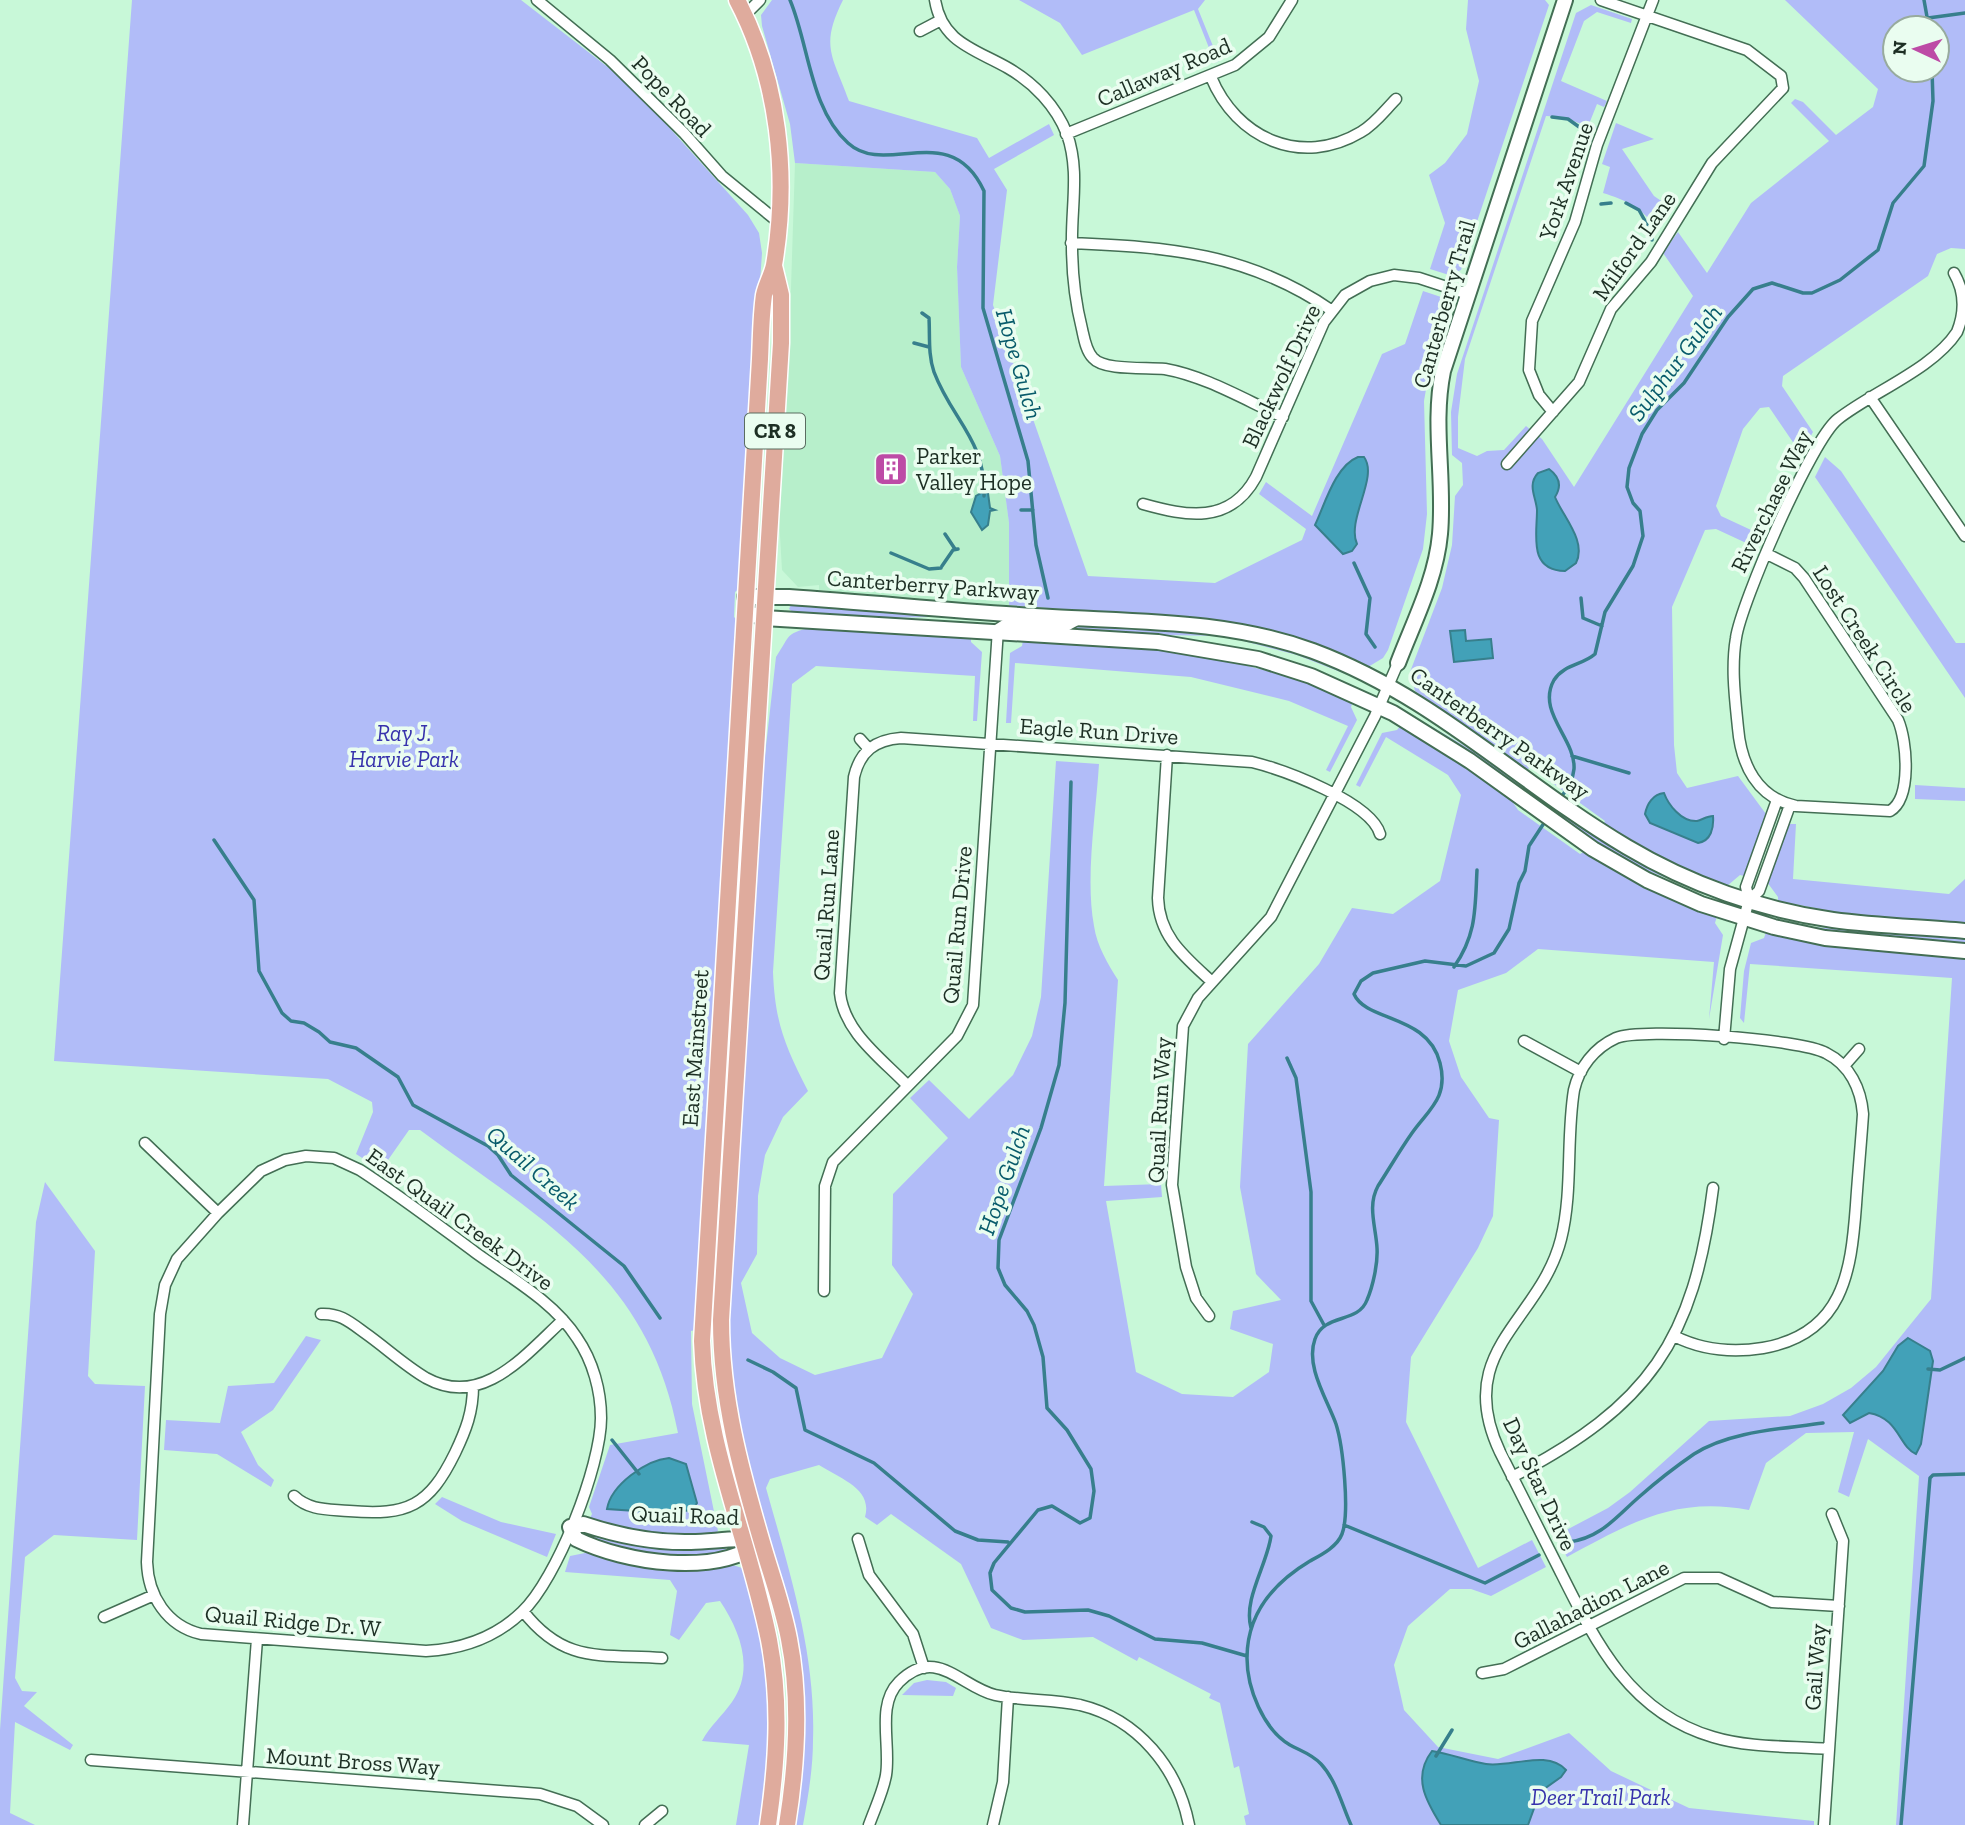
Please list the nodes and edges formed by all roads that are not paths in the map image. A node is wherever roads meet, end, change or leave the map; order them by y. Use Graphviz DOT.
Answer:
graph roads {
  1 [pos="537,0"];
  2 [pos="760,0"];
  3 [pos="935,0"];
  4 [pos="1292,0"];
  5 [pos="1565,0"];
  6 [pos="1601,0"];
  7 [pos="1653,0"];
  8 [pos="741,7"];
  9 [pos="1648,16"];
  10 [pos="941,20"];
  11 [pos="920,31"];
  12 [pos="1211,77"];
  13 [pos="1396,99"];
  14 [pos="1066,134"];
  15 [pos="777,221"];
  16 [pos="1072,243"];
  17 [pos="774,266"];
  18 [pos="1954,273"];
  19 [pos="1468,294"];
  20 [pos="1331,310"];
  21 [pos="1870,397"];
  22 [pos="1553,412"];
  23 [pos="1283,416"];
  24 [pos="1507,464"];
  25 [pos="1143,504"];
  26 [pos="1965,536"];
  27 [pos="1767,554"];
  28 [pos="765,596"];
  29 [pos="745,605"];
  30 [pos="764,618"];
  31 [pos="1079,619"];
  32 [pos="997,633"];
  33 [pos="1398,663"];
  34 [pos="1389,684"];
  35 [pos="1380,706"];
  36 [pos="860,739"];
  37 [pos="990,743"];
  38 [pos="868,748"];
  39 [pos="1167,755"];
  40 [pos="1334,796"];
  41 [pos="1777,800"];
  42 [pos="1790,805"];
  43 [pos="1380,834"];
  44 [pos="1749,900"];
  45 [pos="1743,918"];
  46 [pos="1965,931"];
  47 [pos="1965,951"];
  48 [pos="1212,982"];
  49 [pos="1724,1039"];
  50 [pos="1524,1041"];
  51 [pos="1859,1049"];
  52 [pos="1844,1066"];
  53 [pos="1581,1072"];
  54 [pos="907,1085"];
  55 [pos="145,1143"];
  56 [pos="1713,1188"];
  57 [pos="218,1213"];
  58 [pos="824,1291"];
  59 [pos="321,1314"];
  60 [pos="1209,1316"];
  61 [pos="563,1320"];
  62 [pos="1674,1336"];
  63 [pos="473,1386"];
  64 [pos="1512,1477"];
  65 [pos="294,1496"];
  66 [pos="1832,1514"];
  67 [pos="570,1527"];
  68 [pos="740,1537"];
  69 [pos="858,1539"];
  70 [pos="761,1542"];
  71 [pos="745,1554"];
  72 [pos="153,1595"];
  73 [pos="1839,1606"];
  74 [pos="523,1611"];
  75 [pos="104,1617"];
  76 [pos="1588,1626"];
  77 [pos="257,1639"];
  78 [pos="662,1658"];
  79 [pos="924,1668"];
  80 [pos="1482,1673"];
  81 [pos="1008,1697"];
  82 [pos="1829,1749"];
  83 [pos="91,1760"];
  84 [pos="247,1772"];
  85 [pos="662,1811"];
  86 [pos="243,1825"];
  87 [pos="603,1825"];
  88 [pos="645,1825"];
  89 [pos="768,1825"];
  90 [pos="787,1825"];
  91 [pos="869,1825"];
  92 [pos="993,1825"];
  93 [pos="1189,1825"];
  94 [pos="1825,1825"];
  1 -- 15 [label="street, Pope Road"];
  2 -- 8 [label="street"];
  3 -- 10 [label="street"];
  4 -- 12 [label="street, Callaway Road"];
  5 -- 19 [label="street, Canterberry Trail"];
  6 -- 9 [label="street"];
  7 -- 9 [label="street, York Avenue"];
  8 -- 15 [label="main road, East Mainstreet / CR 8"];
  9 -- 22 [label="street, York Avenue"];
  9 -- 22 [label="street, Milford Lane"];
  10 -- 11 [label="street"];
  10 -- 14 [label="street"];
  12 -- 13 [label="street"];
  12 -- 14 [label="street, Callaway Road"];
  14 -- 16 [label="street"];
  15 -- 17 [label="main road, East Mainstreet / CR 8"];
  16 -- 20 [label="street"];
  16 -- 23 [label="street"];
  17 -- 28 [label="main road, East Mainstreet / CR 8"];
  17 -- 29 [label="main road, East Mainstreet / CR 8"];
  18 -- 21 [label="street, Riverchase Way"];
  19 -- 20 [label="street, Blackwolf Drive"];
  19 -- 33 [label="street, Canterberry Trail"];
  20 -- 23 [label="street, Blackwolf Drive"];
  21 -- 26 [label="street"];
  21 -- 27 [label="street, Riverchase Way"];
  22 -- 24 [label="street, Milford Lane"];
  23 -- 25 [label="street, Blackwolf Drive"];
  27 -- 41 [label="street, Riverchase Way"];
  27 -- 42 [label="street, Lost Creek Circle"];
  28 -- 29 [label="street, Canterberry Parkway"];
  28 -- 30 [label="main road, East Mainstreet"];
  28 -- 31 [label="street, Canterberry Parkway"];
  29 -- 30 [label="street, Canterberry Parkway"];
  29 -- 68 [label="main road, East Mainstreet"];
  30 -- 32 [label="street, Canterberry Parkway"];
  30 -- 70 [label="main road, East Mainstreet"];
  31 -- 32 [label="street"];
  31 -- 34 [label="street, Canterberry Parkway"];
  32 -- 35 [label="street, Canterberry Parkway"];
  32 -- 37 [label="street, Quail Run Drive"];
  33 -- 34 [label="street, Canterberry Trail"];
  34 -- 35 [label="street, Canterberry Trail"];
  34 -- 44 [label="street, Canterberry Parkway"];
  35 -- 40 [label="street, Quail Run Way"];
  35 -- 45 [label="street, Canterberry Parkway"];
  36 -- 38 [label="street"];
  37 -- 38 [label="street, Eagle Run Drive"];
  37 -- 39 [label="street, Eagle Run Drive"];
  37 -- 54 [label="street, Quail Run Drive"];
  38 -- 54 [label="street, Quail Run Lane"];
  39 -- 40 [label="street, Eagle Run Drive"];
  39 -- 48 [label="street"];
  40 -- 43 [label="street, Eagle Run Drive"];
  40 -- 48 [label="street, Quail Run Way"];
  41 -- 42 [label="street, Lost Creek Circle"];
  41 -- 44 [label="street"];
  42 -- 44 [label="street"];
  44 -- 45 [label="street"];
  44 -- 46 [label="street, Canterberry Parkway"];
  45 -- 47 [label="street, Canterberry Parkway"];
  45 -- 49 [label="street"];
  48 -- 60 [label="street, Quail Run Way"];
  49 -- 52 [label="street, Day Star Drive"];
  49 -- 53 [label="street, Day Star Drive"];
  50 -- 53 [label="street"];
  51 -- 52 [label="street"];
  52 -- 62 [label="street"];
  53 -- 64 [label="street, Day Star Drive"];
  54 -- 58 [label="street, Quail Run Drive"];
  55 -- 57 [label="street"];
  56 -- 62 [label="street"];
  57 -- 61 [label="street, East Quail Creek Drive"];
  57 -- 72 [label="street, East Quail Creek Drive"];
  59 -- 63 [label="street"];
  61 -- 63 [label="street"];
  61 -- 67 [label="street, East Quail Creek Drive"];
  62 -- 64 [label="street"];
  63 -- 65 [label="street"];
  64 -- 76 [label="street, Day Star Drive"];
  66 -- 73 [label="street, Gail Way"];
  67 -- 68 [label="street, Quail Road"];
  67 -- 71 [label="street, Quail Road"];
  67 -- 74 [label="street, Quail Ridge Dr. W"];
  68 -- 70 [label="street, Quail Road"];
  68 -- 71 [label="main road, East Mainstreet"];
  69 -- 79 [label="street"];
  70 -- 71 [label="street, Quail Road"];
  70 -- 90 [label="main road, East Mainstreet"];
  71 -- 89 [label="main road, East Mainstreet"];
  72 -- 75 [label="street"];
  72 -- 77 [label="street, Quail Ridge Dr. W"];
  73 -- 76 [label="street, Gallahadion Lane"];
  73 -- 82 [label="street, Gail Way"];
  74 -- 77 [label="street, Quail Ridge Dr. W"];
  74 -- 78 [label="street"];
  76 -- 80 [label="street, Gallahadion Lane"];
  76 -- 82 [label="street, Day Star Drive"];
  77 -- 84 [label="street"];
  79 -- 81 [label="street"];
  79 -- 91 [label="street"];
  81 -- 92 [label="street"];
  81 -- 93 [label="street"];
  82 -- 94 [label="street, Gail Way"];
  83 -- 84 [label="street, Mount Bross Way"];
  84 -- 86 [label="street"];
  84 -- 87 [label="street, Mount Bross Way"];
  85 -- 88 [label="street"];
}
